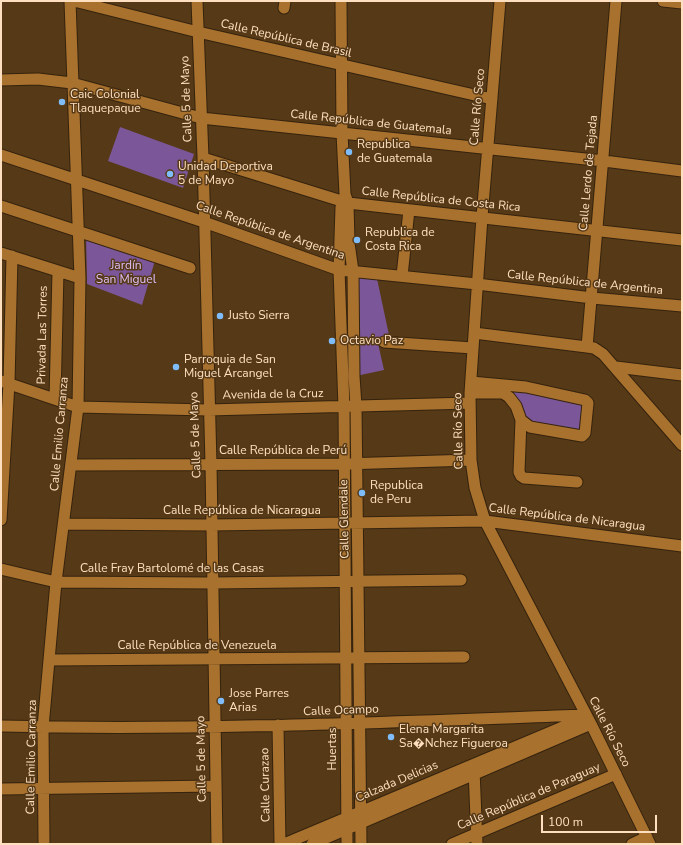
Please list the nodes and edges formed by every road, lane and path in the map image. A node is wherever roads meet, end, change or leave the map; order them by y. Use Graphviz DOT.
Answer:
graph roads {
  1 [pos="70,1"];
  2 [pos="74,1"];
  3 [pos="197,1"];
  4 [pos="341,1"];
  5 [pos="500,1"];
  6 [pos="616,1"];
  7 [pos="664,1"];
  8 [pos="682,3"];
  9 [pos="198,32"];
  10 [pos="342,65"];
  11 [pos="1,80"];
  12 [pos="72,83"];
  13 [pos="492,99"];
  14 [pos="201,118"];
  15 [pos="342,133"];
  16 [pos="488,148"];
  17 [pos="1,155"];
  18 [pos="203,158"];
  19 [pos="604,161"];
  20 [pos="682,171"];
  21 [pos="76,180"];
  22 [pos="345,199"];
  23 [pos="1,206"];
  24 [pos="409,210"];
  25 [pos="482,217"];
  26 [pos="204,222"];
  27 [pos="597,231"];
  28 [pos="78,232"];
  29 [pos="682,240"];
  30 [pos="1,253"];
  31 [pos="12,256"];
  32 [pos="190,268"];
  33 [pos="339,270"];
  34 [pos="58,271"];
  35 [pos="352,271"];
  36 [pos="402,276"];
  37 [pos="80,278"];
  38 [pos="477,284"];
  39 [pos="592,298"];
  40 [pos="682,306"];
  41 [pos="474,333"];
  42 [pos="384,342"];
  43 [pos="588,347"];
  44 [pos="473,348"];
  45 [pos="616,368"];
  46 [pos="682,375"];
  47 [pos="5,382"];
  48 [pos="504,389"];
  49 [pos="470,393"];
  50 [pos="55,399"];
  51 [pos="356,406"];
  52 [pos="78,407"];
  53 [pos="344,407"];
  54 [pos="208,410"];
  55 [pos="521,420"];
  56 [pos="681,444"];
  57 [pos="470,460"];
  58 [pos="211,464"];
  59 [pos="344,464"];
  60 [pos="357,464"];
  61 [pos="71,465"];
  62 [pos="577,482"];
  63 [pos="1,520"];
  64 [pos="485,521"];
  65 [pos="345,523"];
  66 [pos="358,523"];
  67 [pos="64,524"];
  68 [pos="211,525"];
  69 [pos="682,546"];
  70 [pos="1,569"];
  71 [pos="461,580"];
  72 [pos="345,581"];
  73 [pos="359,581"];
  74 [pos="56,582"];
  75 [pos="212,583"];
  76 [pos="346,657"];
  77 [pos="360,657"];
  78 [pos="464,657"];
  79 [pos="213,659"];
  80 [pos="49,660"];
  81 [pos="588,719"];
  82 [pos="360,723"];
  83 [pos="346,724"];
  84 [pos="278,725"];
  85 [pos="1,726"];
  86 [pos="43,727"];
  87 [pos="214,727"];
  88 [pos="474,769"];
  89 [pos="616,774"];
  90 [pos="216,786"];
  91 [pos="44,788"];
  92 [pos="1,789"];
  93 [pos="361,812"];
  94 [pos="347,818"];
  95 [pos="362,824"];
  96 [pos="347,830"];
  97 [pos="477,839"];
  98 [pos="649,841"];
  99 [pos="44,844"];
  100 [pos="217,844"];
  101 [pos="280,844"];
  102 [pos="284,844"];
  103 [pos="312,844"];
  104 [pos="347,844"];
  105 [pos="361,844"];
  106 [pos="452,844"];
  107 [pos="632,844"];
  1 -- 12 [label="street, Calle Emilio Carranza"];
  2 -- 9 [label="street, Calle República de Brasil"];
  3 -- 9 [label="street, Calle 5 de Mayo"];
  4 -- 10 [label="street, Calle Glendale"];
  5 -- 13 [label="street, Calle Río Seco"];
  6 -- 19 [label="street, Calle Lerdo de Tejada"];
  7 -- 8 [label="street"];
  9 -- 10 [label="street, Calle República de Brasil"];
  9 -- 14 [label="street, Calle 5 de Mayo"];
  10 -- 13 [label="street, Calle República de Brasil"];
  10 -- 15 [label="street, Calle Glendale"];
  11 -- 12 [label="street, Calle República de Guatemala"];
  12 -- 14 [label="street, Calle República de Guatemala"];
  12 -- 21 [label="street, Calle Emilio Carranza"];
  13 -- 16 [label="street, Calle Río Seco"];
  14 -- 15 [label="street, Calle República de Guatemala"];
  14 -- 18 [label="street, Calle 5 de Mayo"];
  15 -- 16 [label="street, Calle República de Guatemala"];
  15 -- 22 [label="street, Calle Glendale"];
  16 -- 19 [label="street, Calle República de Guatemala"];
  16 -- 25 [label="street, Calle Río Seco"];
  17 -- 21 [label="street, Calle República de Argentina"];
  18 -- 22 [label="street, Calle República de Costa Rica"];
  18 -- 26 [label="street, Calle 5 de Mayo"];
  19 -- 20 [label="street, Calle República de Guatemala"];
  19 -- 27 [label="street, Calle Lerdo de Tejada"];
  21 -- 26 [label="street, Calle República de Argentina"];
  21 -- 28 [label="street, Calle Emilio Carranza"];
  22 -- 24 [label="street, Calle República de Costa Rica"];
  22 -- 33 [label="street, Calle Glendale"];
  22 -- 35 [label="street, Calle Glendale"];
  23 -- 28 [label="street"];
  24 -- 25 [label="street, Calle República de Costa Rica"];
  24 -- 36 [label="street"];
  25 -- 27 [label="street, Calle República de Costa Rica"];
  25 -- 38 [label="street, Calle Río Seco"];
  26 -- 33 [label="street, Calle República de Argentina"];
  26 -- 54 [label="street, Calle 5 de Mayo"];
  27 -- 29 [label="street, Calle República de Costa Rica"];
  27 -- 39 [label="street, Calle Lerdo de Tejada"];
  28 -- 32 [label="street"];
  28 -- 37 [label="street, Calle Emilio Carranza"];
  30 -- 31 [label="street"];
  31 -- 34 [label="street"];
  31 -- 47 [label="street"];
  33 -- 35 [label="street, Calle República de Argentina"];
  33 -- 53 [label="street, Calle Glendale"];
  34 -- 37 [label="street"];
  34 -- 50 [label="street, Privada Las Torres"];
  35 -- 36 [label="street, Calle República de Argentina"];
  35 -- 51 [label="street, Calle Glendale"];
  36 -- 38 [label="street, Calle República de Argentina"];
  37 -- 52 [label="street, Calle Emilio Carranza"];
  38 -- 39 [label="street, Calle República de Argentina"];
  38 -- 41 [label="street, Calle Río Seco"];
  39 -- 40 [label="street, Calle República de Argentina"];
  39 -- 43 [label="street, Calle Lerdo de Tejada"];
  41 -- 43 [label="street"];
  41 -- 44 [label="street, Calle Río Seco"];
  42 -- 44 [label="street"];
  43 -- 45 [label="street"];
  44 -- 49 [label="street, Calle Río Seco"];
  45 -- 46 [label="street"];
  45 -- 56 [label="street"];
  47 -- 50 [label="street, Avenida de la Cruz"];
  47 -- 63 [label="street"];
  48 -- 49 [label="street, Avenida de la Cruz"];
  48 -- 55 [label="street"];
  48 -- 55 [label="street, Avenida de la Cruz"];
  49 -- 51 [label="street, Avenida de la Cruz"];
  49 -- 57 [label="street, Calle Río Seco"];
  50 -- 52 [label="street, Avenida de la Cruz"];
  51 -- 53 [label="street, Avenida de la Cruz"];
  51 -- 60 [label="street, Calle Glendale"];
  52 -- 54 [label="street, Avenida de la Cruz"];
  52 -- 61 [label="street, Calle Emilio Carranza"];
  53 -- 54 [label="street, Avenida de la Cruz"];
  53 -- 59 [label="street, Calle Glendale"];
  54 -- 58 [label="street, Calle 5 de Mayo"];
  55 -- 62 [label="street"];
  57 -- 60 [label="street, Calle República de Perú"];
  57 -- 64 [label="street, Calle Río Seco"];
  58 -- 59 [label="street, Calle República de Perú"];
  58 -- 61 [label="street, Calle República de Perú"];
  58 -- 68 [label="street, Calle 5 de Mayo"];
  59 -- 60 [label="street, Calle República de Perú"];
  59 -- 65 [label="street, Calle Glendale"];
  60 -- 66 [label="street, Calle Glendale"];
  61 -- 67 [label="street, Calle Emilio Carranza"];
  64 -- 66 [label="street, Calle República de Nicaragua"];
  64 -- 69 [label="street, Calle República de Nicaragua"];
  64 -- 81 [label="street, Calle Río Seco"];
  65 -- 66 [label="street, Calle República de Nicaragua"];
  65 -- 68 [label="street, Calle República de Nicaragua"];
  65 -- 72 [label="street, Calle Glendale"];
  66 -- 73 [label="street, Calle Glendale"];
  67 -- 68 [label="street, Calle República de Nicaragua"];
  67 -- 74 [label="street, Calle Emilio Carranza"];
  68 -- 75 [label="street, Calle 5 de Mayo"];
  70 -- 74 [label="street, Calle Fray Bartolomé de las Casas"];
  71 -- 73 [label="street, Calle Fray Bartolomé de las Casas"];
  72 -- 73 [label="street, Calle Fray Bartolomé de las Casas"];
  72 -- 75 [label="street, Calle Fray Bartolomé de las Casas"];
  72 -- 76 [label="street, Huertas"];
  73 -- 77 [label="street, Calle Glendale"];
  74 -- 75 [label="street, Calle Fray Bartolomé de las Casas"];
  74 -- 80 [label="street, Calle Emilio Carranza"];
  75 -- 79 [label="street, Calle 5 de Mayo"];
  76 -- 77 [label="street, Calle República de Venezuela"];
  76 -- 79 [label="street, Calle República de Venezuela"];
  76 -- 83 [label="street, Huertas"];
  77 -- 78 [label="street, Calle República de Venezuela"];
  77 -- 82 [label="street, Calle Glendale"];
  79 -- 80 [label="street, Calle República de Venezuela"];
  79 -- 87 [label="street, Calle 5 de Mayo"];
  80 -- 86 [label="street, Calle Emilio Carranza"];
  81 -- 82 [label="street, Calle Ocampo"];
  81 -- 88 [label="street, Calzada Delicias"];
  81 -- 89 [label="street, Calle Río Seco"];
  82 -- 83 [label="street, Calle Ocampo"];
  82 -- 93 [label="street, Calle Glendale"];
  83 -- 84 [label="street, Calle Ocampo"];
  83 -- 94 [label="street, Huertas"];
  84 -- 87 [label="street, Calle Ocampo"];
  84 -- 101 [label="street, Calle Curazao"];
  85 -- 86 [label="street, Calle Ocampo"];
  86 -- 87 [label="street, Calle Ocampo"];
  86 -- 91 [label="street, Calle Emilio Carranza"];
  87 -- 90 [label="street, Calle 5 de Mayo"];
  88 -- 93 [label="street, Calzada Delicias"];
  88 -- 95 [label="street, Calzada Delicias"];
  88 -- 97 [label="street"];
  89 -- 97 [label="street, Calle República de Paraguay"];
  89 -- 98 [label="street, Calle Río Seco"];
  90 -- 91 [label="street"];
  90 -- 100 [label="street, Calle 5 de Mayo"];
  91 -- 92 [label="street"];
  91 -- 99 [label="street, Calle Emilio Carranza"];
  93 -- 94 [label="street, Calzada Delicias"];
  93 -- 95 [label="street, Calle Glendale"];
  94 -- 96 [label="street, Huertas"];
  94 -- 102 [label="street, Calzada Delicias"];
  95 -- 96 [label="street, Calzada Delicias"];
  95 -- 105 [label="street, Calle Glendale"];
  96 -- 103 [label="street, Calzada Delicias"];
  96 -- 104 [label="street, Huertas"];
  97 -- 106 [label="street, Calle República de Paraguay"];
  98 -- 107 [label="street"];
}
